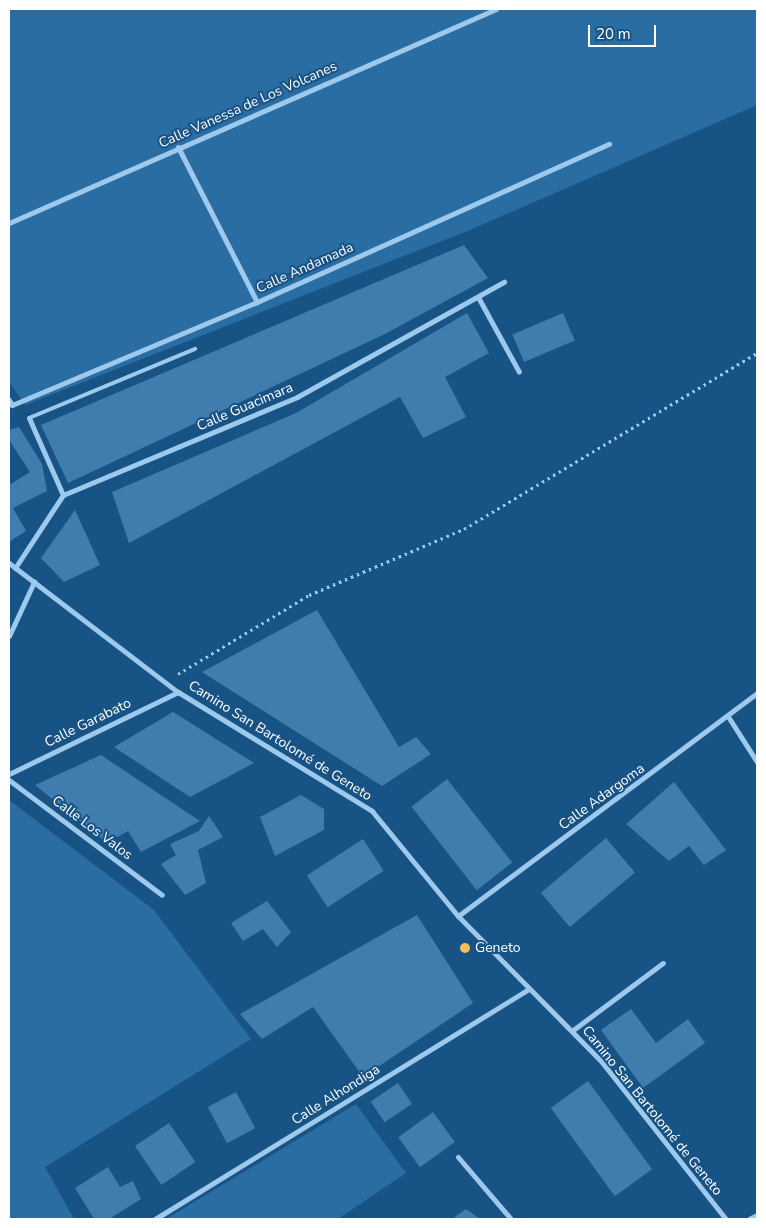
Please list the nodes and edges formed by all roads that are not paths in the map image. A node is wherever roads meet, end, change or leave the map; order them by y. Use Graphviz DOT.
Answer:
graph roads {
  1 [pos="496,9"];
  2 [pos="609,144"];
  3 [pos="178,147"];
  4 [pos="9,223"];
  5 [pos="504,282"];
  6 [pos="478,297"];
  7 [pos="257,302"];
  8 [pos="195,349"];
  9 [pos="519,372"];
  10 [pos="9,400"];
  11 [pos="29,418"];
  12 [pos="63,495"];
  13 [pos="9,563"];
  14 [pos="15,568"];
  15 [pos="34,582"];
  16 [pos="9,636"];
  17 [pos="178,692"];
  18 [pos="757,693"];
  19 [pos="729,718"];
  20 [pos="757,762"];
  21 [pos="9,774"];
  22 [pos="9,780"];
  23 [pos="162,895"];
  24 [pos="458,916"];
  25 [pos="663,962"];
  26 [pos="528,989"];
  27 [pos="573,1030"];
  28 [pos="458,1157"];
  29 [pos="757,1215"];
  30 [pos="155,1219"];
  31 [pos="511,1219"];
  32 [pos="726,1219"];
  33 [pos="749,1219"];
  1 -- 3 [label="street, Calle Vanessa de Los Volcanes"];
  2 -- 7 [label="street, Calle Andamada"];
  3 -- 4 [label="street, Calle Vanessa de Los Volcanes"];
  3 -- 7 [label="street"];
  5 -- 6 [label="street, Calle Guacimara"];
  6 -- 9 [label="street"];
  6 -- 12 [label="street, Calle Guacimara"];
  7 -- 10 [label="street, Calle Andamada"];
  8 -- 11 [label="lane"];
  11 -- 12 [label="street"];
  12 -- 14 [label="street"];
  13 -- 14 [label="street, Camino San Bartolomé de Geneto"];
  14 -- 15 [label="street, Camino San Bartolomé de Geneto"];
  15 -- 16 [label="street"];
  15 -- 17 [label="street, Camino San Bartolomé de Geneto"];
  17 -- 21 [label="street, Calle Garabato"];
  17 -- 24 [label="street, Camino San Bartolomé de Geneto"];
  18 -- 19 [label="street, Calle Adargoma"];
  19 -- 20 [label="street"];
  19 -- 24 [label="street, Calle Adargoma"];
  22 -- 23 [label="street, Calle Los Valos"];
  24 -- 26 [label="street, Camino San Bartolomé de Geneto"];
  25 -- 27 [label="street"];
  26 -- 27 [label="street, Camino San Bartolomé de Geneto"];
  26 -- 30 [label="street, Calle Alhondiga"];
  27 -- 32 [label="street, Camino San Bartolomé de Geneto"];
  28 -- 31 [label="street"];
  29 -- 33 [label="street"];
}
